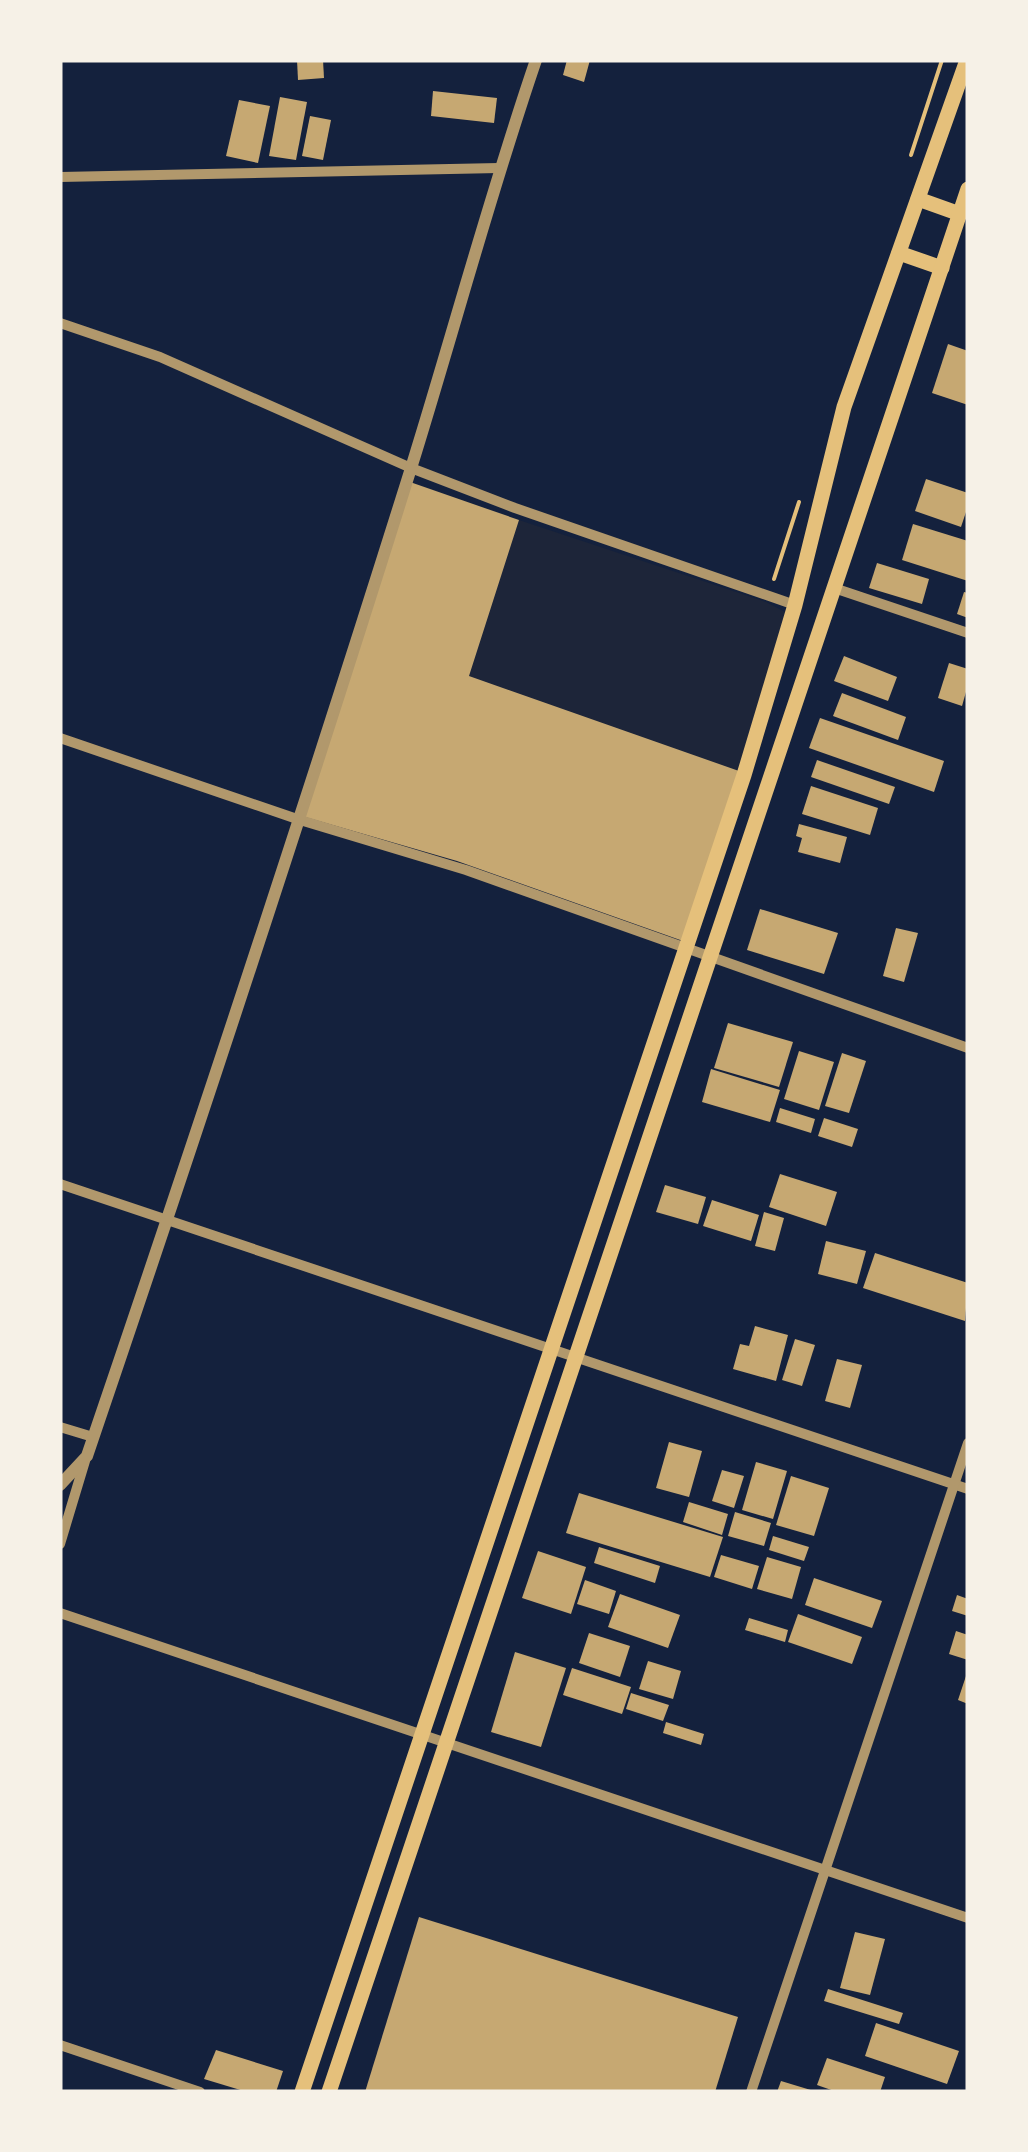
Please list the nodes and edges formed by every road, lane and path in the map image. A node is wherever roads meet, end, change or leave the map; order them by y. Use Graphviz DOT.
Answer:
graph roads {
  1 [pos="536,60"];
  2 [pos="967,60"];
  3 [pos="499,168"];
  4 [pos="60,177"];
  5 [pos="968,190"];
  6 [pos="918,199"];
  7 [pos="960,214"];
  8 [pos="899,253"];
  9 [pos="942,268"];
  10 [pos="60,323"];
  11 [pos="411,468"];
  12 [pos="834,588"];
  13 [pos="795,606"];
  14 [pos="968,633"];
  15 [pos="60,738"];
  16 [pos="300,820"];
  17 [pos="687,947"];
  18 [pos="710,956"];
  19 [pos="968,1048"];
  20 [pos="60,1184"];
  21 [pos="168,1221"];
  22 [pos="550,1347"];
  23 [pos="576,1356"];
  24 [pos="60,1426"];
  25 [pos="93,1438"];
  26 [pos="968,1443"];
  27 [pos="87,1456"];
  28 [pos="954,1484"];
  29 [pos="60,1485"];
  30 [pos="968,1488"];
  31 [pos="60,1544"];
  32 [pos="60,1613"];
  33 [pos="423,1734"];
  34 [pos="446,1742"];
  35 [pos="825,1870"];
  36 [pos="968,1918"];
  37 [pos="60,2046"];
  38 [pos="200,2092"];
  39 [pos="302,2092"];
  40 [pos="329,2092"];
  41 [pos="751,2092"];
  1 -- 3 [label="street"];
  2 -- 6 [label="main road"];
  3 -- 4 [label="street"];
  3 -- 11 [label="street"];
  5 -- 7 [label="main road"];
  6 -- 7 [label="main road"];
  6 -- 8 [label="main road"];
  7 -- 9 [label="main road"];
  8 -- 9 [label="main road"];
  8 -- 13 [label="main road"];
  9 -- 12 [label="main road"];
  10 -- 11 [label="street"];
  11 -- 13 [label="street"];
  11 -- 16 [label="street"];
  12 -- 14 [label="street"];
  12 -- 18 [label="main road"];
  13 -- 17 [label="main road"];
  15 -- 16 [label="street"];
  16 -- 17 [label="street"];
  16 -- 21 [label="street"];
  17 -- 18 [label="street"];
  17 -- 22 [label="main road"];
  18 -- 19 [label="street"];
  18 -- 23 [label="main road"];
  20 -- 21 [label="street"];
  21 -- 22 [label="street"];
  21 -- 25 [label="street"];
  22 -- 23 [label="street"];
  22 -- 33 [label="main road"];
  23 -- 28 [label="street"];
  23 -- 34 [label="main road"];
  24 -- 25 [label="street"];
  25 -- 27 [label="street"];
  26 -- 28 [label="street"];
  27 -- 29 [label="street"];
  27 -- 31 [label="street"];
  28 -- 30 [label="street"];
  28 -- 35 [label="street"];
  32 -- 33 [label="street"];
  33 -- 34 [label="street"];
  33 -- 39 [label="main road"];
  34 -- 35 [label="street"];
  34 -- 40 [label="main road"];
  35 -- 36 [label="street"];
  35 -- 41 [label="street"];
  37 -- 38 [label="street"];
}
